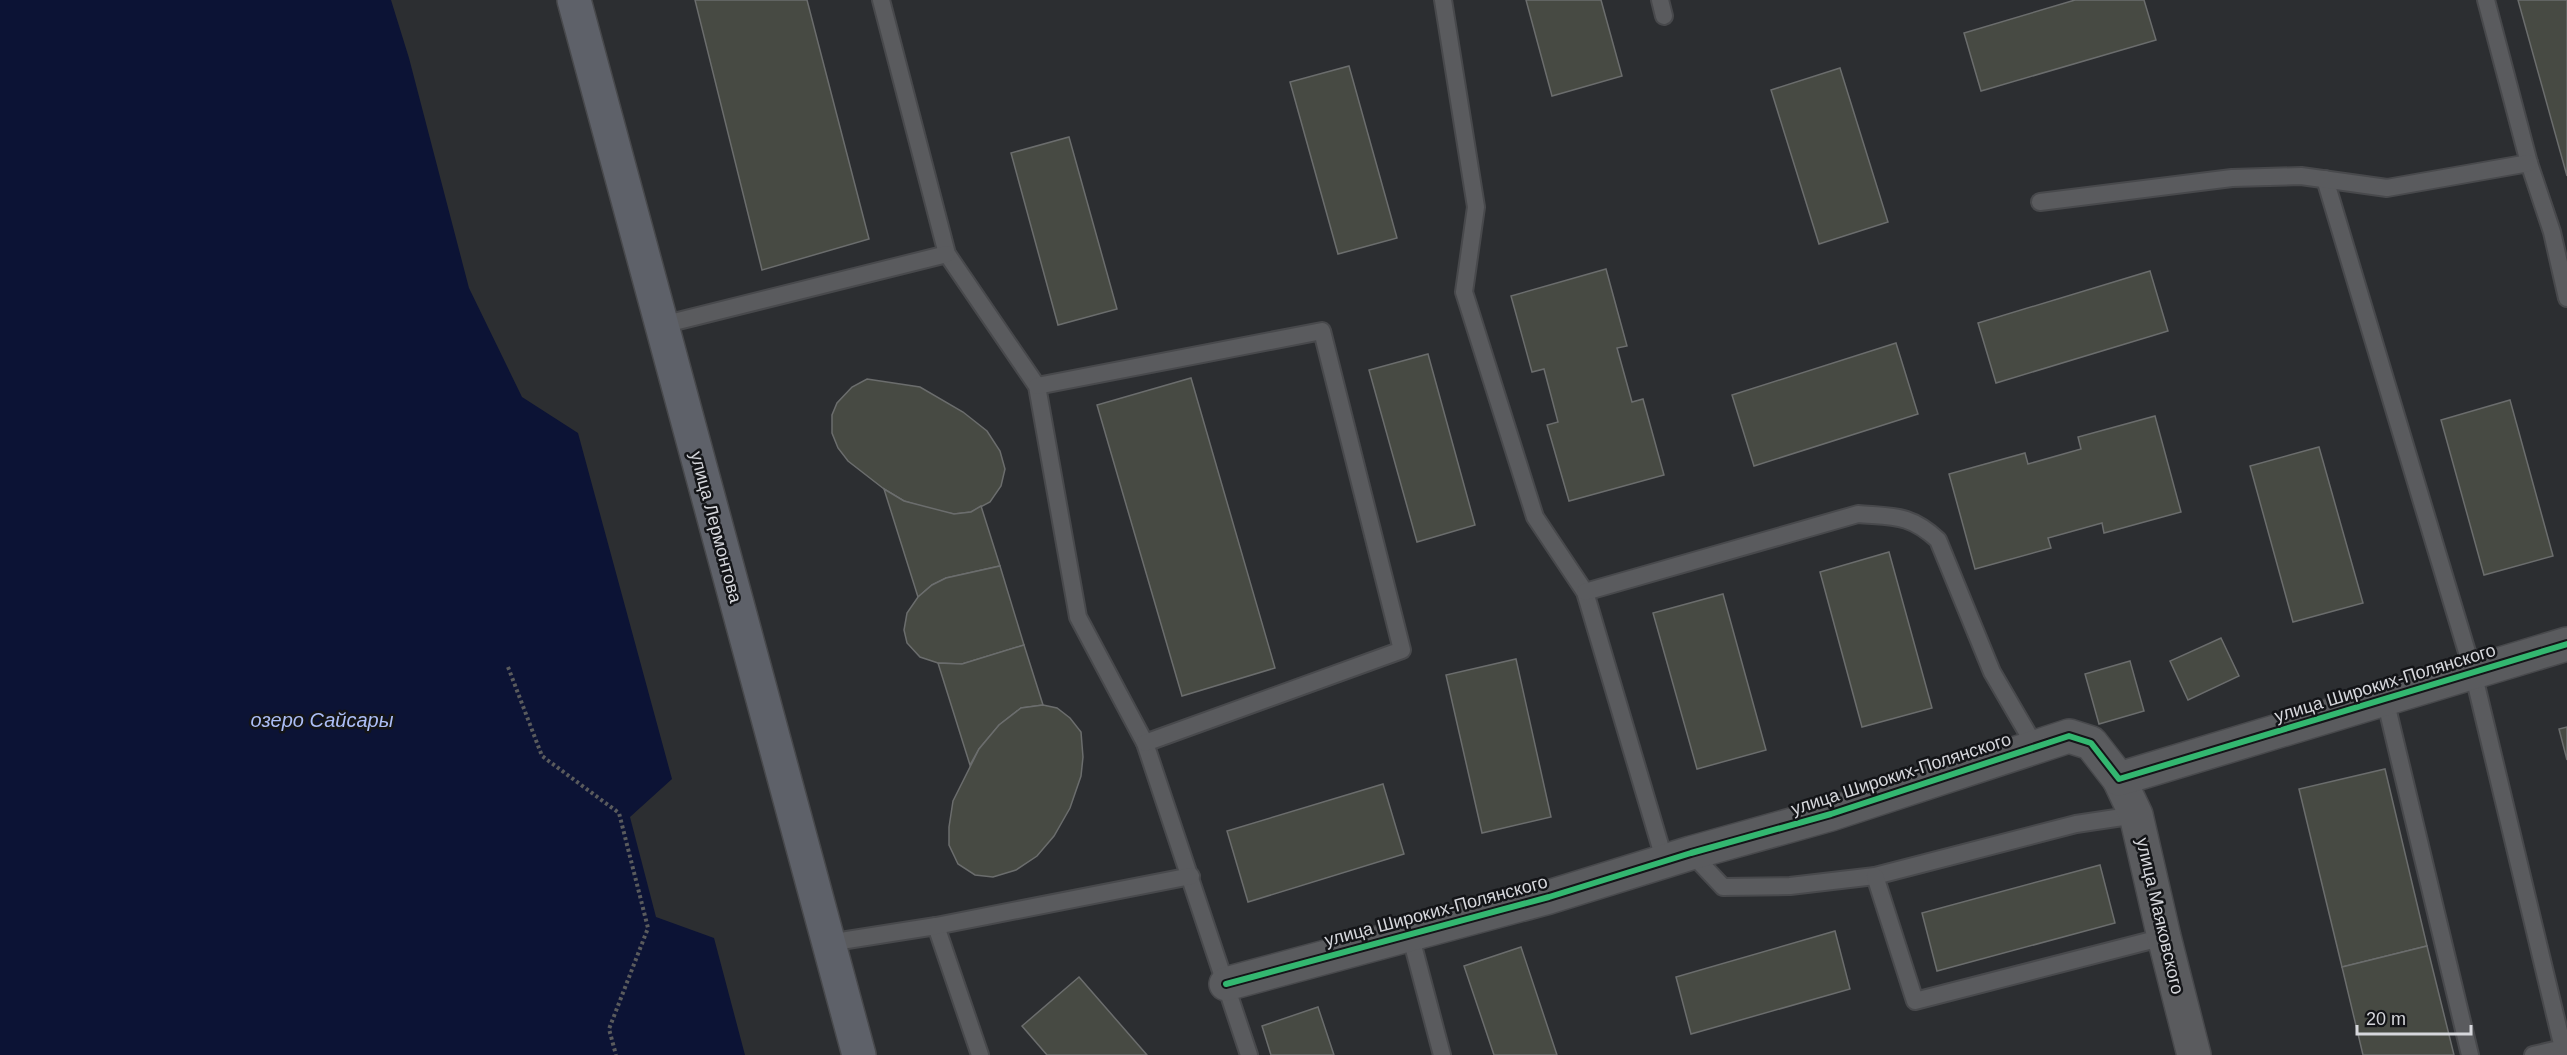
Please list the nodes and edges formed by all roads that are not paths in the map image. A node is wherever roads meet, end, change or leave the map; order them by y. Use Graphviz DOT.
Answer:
graph roads {
  1 [pos="574,0"];
  2 [pos="880,0"];
  3 [pos="1443,0"];
  4 [pos="2486,0"];
  5 [pos="2529,164"];
  6 [pos="2325,179"];
  7 [pos="2040,202"];
  8 [pos="2560,230"];
  9 [pos="947,254"];
  10 [pos="2567,298"];
  11 [pos="662,325"];
  12 [pos="1036,386"];
  13 [pos="1586,592"];
  14 [pos="2567,644"];
  15 [pos="2473,672"];
  16 [pos="2385,699"];
  17 [pos="1145,743"];
  18 [pos="2035,746"];
  19 [pos="2119,779"];
  20 [pos="2136,815"];
  21 [pos="1678,858"];
  22 [pos="1191,876"];
  23 [pos="1875,876"];
  24 [pos="936,926"];
  25 [pos="1410,934"];
  26 [pos="2164,937"];
  27 [pos="828,943"];
  28 [pos="1226,984"];
  29 [pos="859,1055"];
  30 [pos="980,1055"];
  31 [pos="1249,1055"];
  32 [pos="1442,1055"];
  33 [pos="2194,1055"];
  34 [pos="2470,1055"];
  35 [pos="2533,1055"];
  1 -- 11 [label="main road, улица Лермонтова"];
  2 -- 9 [label="lane"];
  3 -- 13 [label="lane"];
  4 -- 5 [label="lane"];
  5 -- 6 [label="lane"];
  5 -- 8 [label="lane"];
  6 -- 7 [label="lane"];
  6 -- 15 [label="lane"];
  8 -- 10 [label="lane"];
  9 -- 11 [label="lane"];
  9 -- 12 [label="lane"];
  11 -- 27 [label="main road, улица Лермонтова"];
  12 -- 17 [label="lane"];
  12 -- 17 [label="lane"];
  13 -- 18 [label="lane"];
  13 -- 21 [label="lane"];
  14 -- 15 [label="street, улица Широких-Полянского"];
  15 -- 16 [label="street, улица Широких-Полянского"];
  15 -- 35 [label="lane"];
  16 -- 19 [label="street, улица Широких-Полянского"];
  16 -- 34 [label="lane"];
  17 -- 22 [label="lane"];
  18 -- 19 [label="street, улица Широких-Полянского"];
  18 -- 21 [label="street, улица Широких-Полянского"];
  19 -- 20 [label="street, улица Маяковского"];
  20 -- 23 [label="lane"];
  20 -- 26 [label="street, улица Маяковского"];
  21 -- 23 [label="lane"];
  21 -- 25 [label="street, улица Широких-Полянского"];
  22 -- 24 [label="lane"];
  22 -- 28 [label="lane"];
  23 -- 26 [label="lane"];
  24 -- 27 [label="lane"];
  24 -- 30 [label="lane"];
  25 -- 28 [label="street, улица Широких-Полянского"];
  25 -- 32 [label="lane"];
  26 -- 33 [label="street, улица Маяковского"];
  27 -- 29 [label="main road, улица Лермонтова"];
  28 -- 31 [label="lane"];
}
